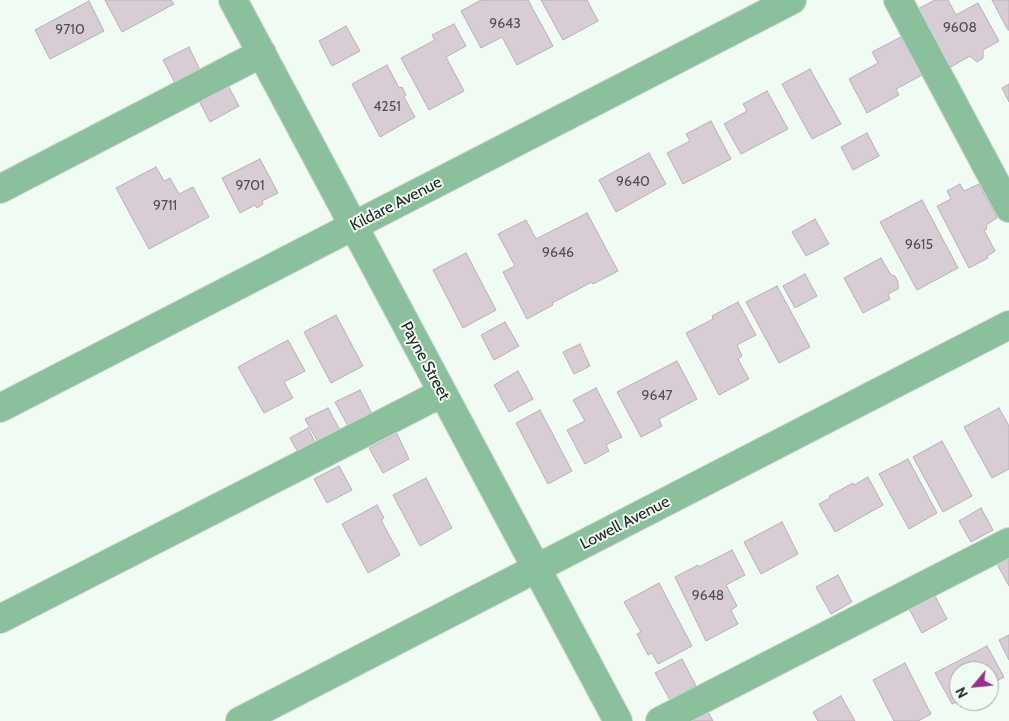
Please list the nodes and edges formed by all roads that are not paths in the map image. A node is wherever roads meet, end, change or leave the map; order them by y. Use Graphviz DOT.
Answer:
graph roads {
  1 [pos="233,0"];
  2 [pos="792,0"];
  3 [pos="898,0"];
  4 [pos="262,53"];
  5 [pos="0,189"];
  6 [pos="1009,208"];
  7 [pos="353,226"];
  8 [pos="1009,326"];
  9 [pos="442,393"];
  10 [pos="0,408"];
  11 [pos="1009,542"];
  12 [pos="536,568"];
  13 [pos="0,619"];
  14 [pos="240,721"];
  15 [pos="618,721"];
  16 [pos="660,721"];
  1 -- 4 [label="street, Payne Street"];
  2 -- 7 [label="street, Kildare Avenue"];
  3 -- 6 [label="street"];
  4 -- 5 [label="street"];
  4 -- 7 [label="street, Payne Street"];
  7 -- 9 [label="street, Payne Street"];
  7 -- 10 [label="street, Kildare Avenue"];
  8 -- 12 [label="street, Lowell Avenue"];
  9 -- 12 [label="street, Payne Street"];
  9 -- 13 [label="street"];
  11 -- 16 [label="street"];
  12 -- 14 [label="street, Lowell Avenue"];
  12 -- 15 [label="street, Payne Street"];
}
